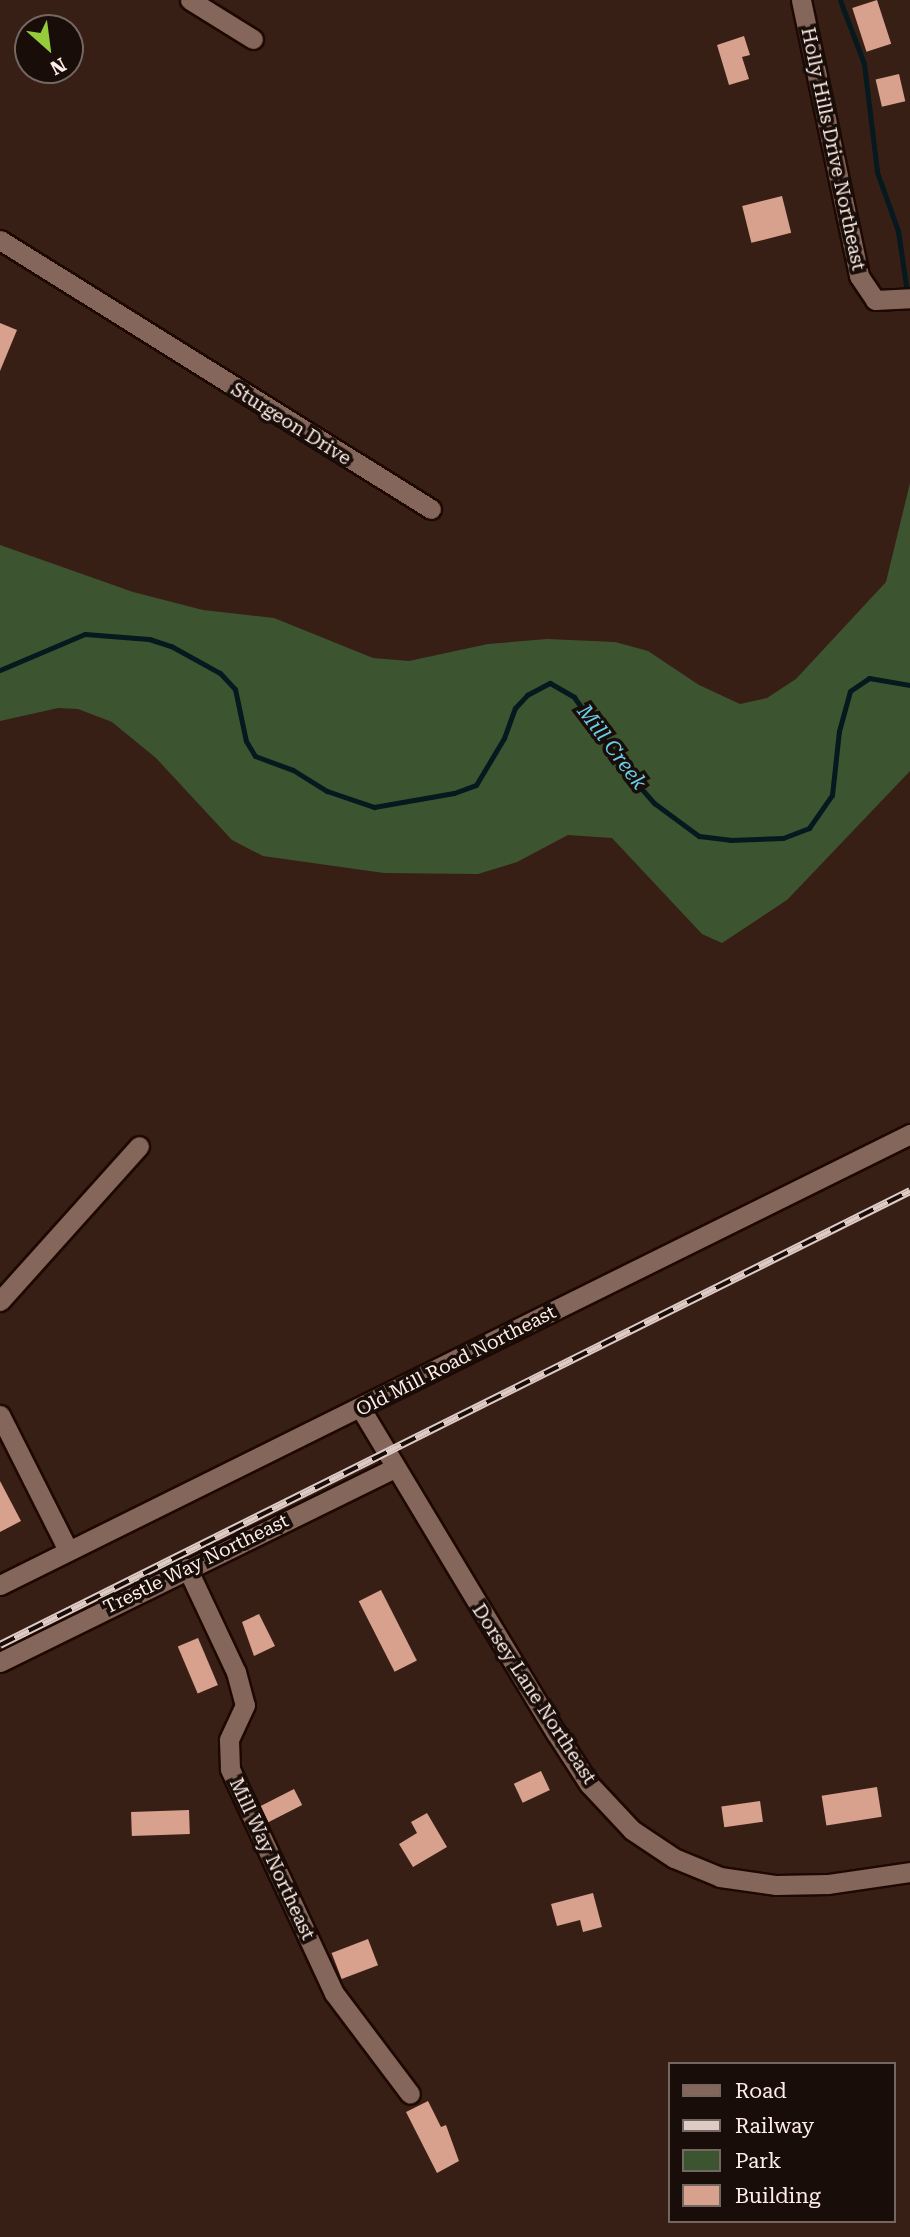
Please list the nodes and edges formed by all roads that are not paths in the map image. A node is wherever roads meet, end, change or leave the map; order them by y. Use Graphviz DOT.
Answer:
graph roads {
  1 [pos="190,0"];
  2 [pos="801,0"];
  3 [pos="253,39"];
  4 [pos="0,240"];
  5 [pos="910,298"];
  6 [pos="431,509"];
  7 [pos="910,1134"];
  8 [pos="139,1146"];
  9 [pos="0,1301"];
  10 [pos="360,1409"];
  11 [pos="0,1415"];
  12 [pos="393,1469"];
  13 [pos="68,1550"];
  14 [pos="187,1568"];
  15 [pos="0,1585"];
  16 [pos="0,1662"];
  17 [pos="910,1872"];
  18 [pos="410,2094"];
  1 -- 3 [label="street"];
  2 -- 5 [label="street, Holly Hills Drive Northeast"];
  4 -- 6 [label="street, Sturgeon Drive"];
  7 -- 10 [label="street, Old Mill Road Northeast"];
  8 -- 9 [label="street"];
  10 -- 12 [label="street, Dorsey Lane Northeast"];
  10 -- 13 [label="street, Old Mill Road Northeast"];
  11 -- 13 [label="street"];
  12 -- 14 [label="street, Trestle Way Northeast"];
  12 -- 17 [label="street, Dorsey Lane Northeast"];
  13 -- 15 [label="street, Old Mill Road Northeast"];
  14 -- 16 [label="street, Trestle Way Northeast"];
  14 -- 18 [label="street, Mill Way Northeast"];
}
